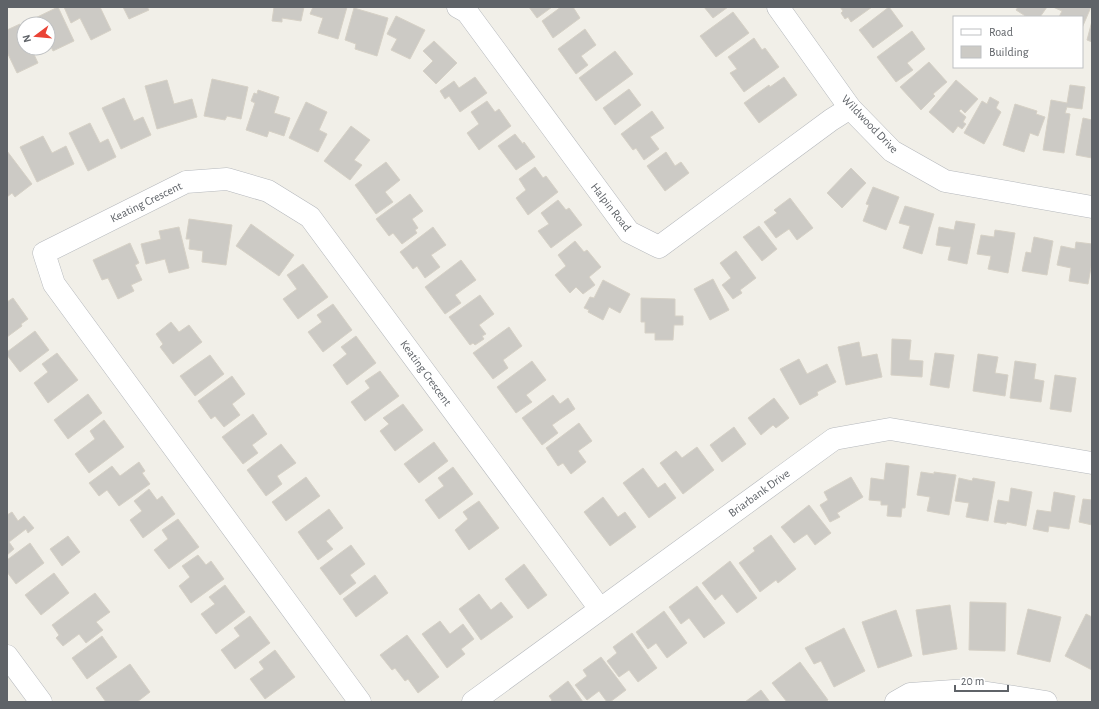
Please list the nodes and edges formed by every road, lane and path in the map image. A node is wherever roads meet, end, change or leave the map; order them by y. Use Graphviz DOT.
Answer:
graph roads {
  1 [pos="458,7"];
  2 [pos="778,7"];
  3 [pos="850,108"];
  4 [pos="1092,207"];
  5 [pos="1092,464"];
  6 [pos="600,609"];
  7 [pos="7,656"];
  8 [pos="41,702"];
  9 [pos="360,702"];
  10 [pos="473,702"];
  11 [pos="896,702"];
  12 [pos="1046,702"];
  1 -- 3 [label="street, Halpin Road"];
  2 -- 3 [label="street, Wildwood Drive"];
  3 -- 4 [label="street, Wildwood Drive"];
  5 -- 6 [label="street, Briarbank Drive"];
  6 -- 9 [label="street, Keating Crescent"];
  6 -- 10 [label="street, Briarbank Drive"];
  7 -- 8 [label="street"];
  11 -- 12 [label="street"];
}
